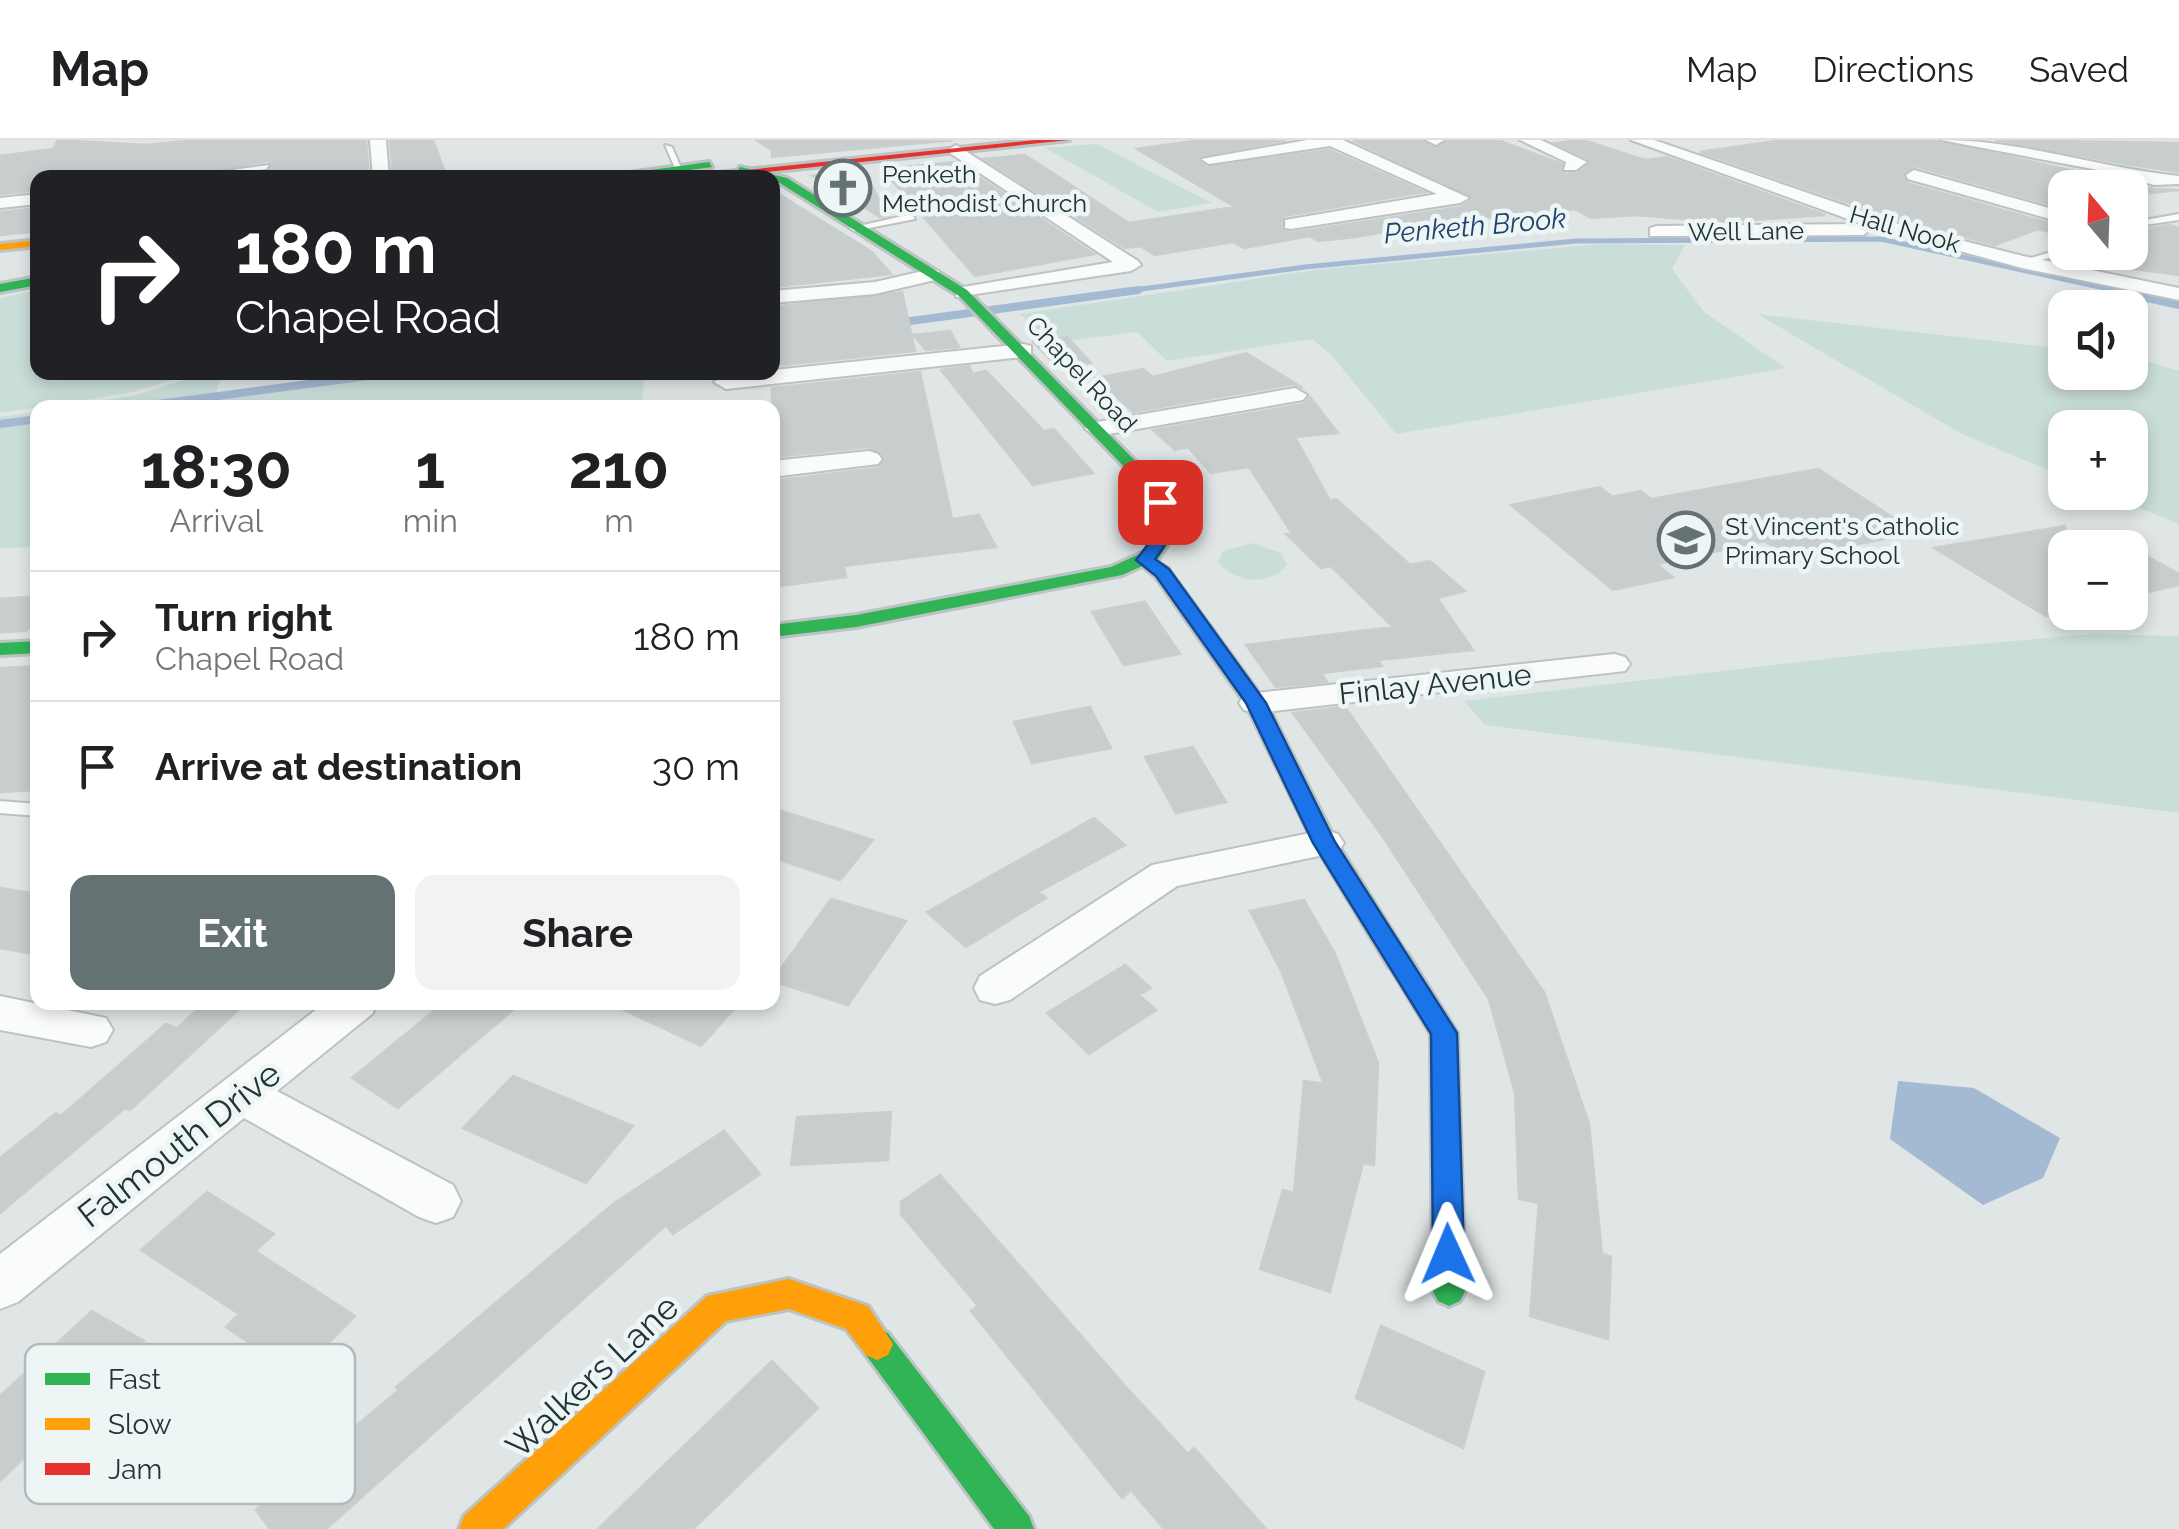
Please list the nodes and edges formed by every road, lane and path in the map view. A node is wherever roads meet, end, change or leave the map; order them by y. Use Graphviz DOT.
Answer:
graph roads {
  1 [pos="378,140"];
  2 [pos="1064,140"];
  3 [pos="1331,140"];
  4 [pos="1528,140"];
  5 [pos="1638,140"];
  6 [pos="1949,140"];
  7 [pos="1709,144"];
  8 [pos="965,145"];
  9 [pos="1672,151"];
  10 [pos="1211,160"];
  11 [pos="674,164"];
  12 [pos="745,165"];
  13 [pos="1570,167"];
  14 [pos="266,168"];
  15 [pos="248,170"];
  16 [pos="380,170"];
  17 [pos="641,170"];
  18 [pos="770,170"];
  19 [pos="780,172"];
  20 [pos="785,173"];
  21 [pos="1914,175"];
  22 [pos="2176,180"];
  23 [pos="1456,196"];
  24 [pos="1982,197"];
  25 [pos="30,200"];
  26 [pos="0,204"];
  27 [pos="1943,204"];
  28 [pos="1476,205"];
  29 [pos="875,207"];
  30 [pos="2048,214"];
  31 [pos="912,216"];
  32 [pos="2179,217"];
  33 [pos="896,220"];
  34 [pos="1900,220"];
  35 [pos="2148,222"];
  36 [pos="1292,224"];
  37 [pos="854,228"];
  38 [pos="1656,232"];
  39 [pos="30,244"];
  40 [pos="0,247"];
  41 [pos="2048,255"];
  42 [pos="2022,262"];
  43 [pos="30,271"];
  44 [pos="932,275"];
  45 [pos="0,277"];
  46 [pos="30,282"];
  47 [pos="0,288"];
  48 [pos="963,293"];
  49 [pos="2179,294"];
  50 [pos="780,296"];
  51 [pos="1023,351"];
  52 [pos="780,376"];
  53 [pos="745,380"];
  54 [pos="726,382"];
  55 [pos="1295,395"];
  56 [pos="1097,429"];
  57 [pos="868,459"];
  58 [pos="780,468"];
  59 [pos="1145,560"];
  60 [pos="780,630"];
  61 [pos="30,647"];
  62 [pos="0,649"];
  63 [pos="1614,664"];
  64 [pos="1256,703"];
  65 [pos="0,807"];
  66 [pos="30,809"];
  67 [pos="1324,843"];
  68 [pos="995,988"];
  69 [pos="348,1010"];
  70 [pos="0,1013"];
  71 [pos="91,1030"];
  72 [pos="242,1095"];
  73 [pos="436,1201"];
  74 [pos="0,1285"];
  75 [pos="1450,1291"];
  76 [pos="477,1529"];
  77 [pos="1016,1529"];
  1 -- 16 [label="street"];
  2 -- 8 [label="street"];
  3 -- 10 [label="street"];
  3 -- 23 [label="street"];
  4 -- 13 [label="street"];
  5 -- 9 [label="street, Hall Nook"];
  6 -- 22 [label="street"];
  7 -- 9 [label="street"];
  8 -- 12 [label="street"];
  8 -- 20 [label="street"];
  8 -- 48 [label="street"];
  9 -- 34 [label="street, Hall Nook"];
  11 -- 12 [label="street"];
  11 -- 17 [label="street"];
  12 -- 18 [label="street"];
  14 -- 15 [label="lane"];
  19 -- 20 [label="street"];
  20 -- 37 [label="street, Chapel Road"];
  21 -- 24 [label="street"];
  23 -- 28 [label="street"];
  23 -- 36 [label="street"];
  24 -- 27 [label="street"];
  24 -- 30 [label="street"];
  25 -- 26 [label="street"];
  29 -- 33 [label="lane"];
  31 -- 33 [label="lane"];
  32 -- 35 [label="lane"];
  33 -- 37 [label="lane"];
  34 -- 38 [label="street, Well Lane"];
  34 -- 42 [label="street, Hall Nook"];
  37 -- 44 [label="street, Chapel Road"];
  39 -- 40 [label="street"];
  41 -- 42 [label="lane"];
  42 -- 49 [label="street, Hall Nook"];
  43 -- 45 [label="street"];
  44 -- 48 [label="street, Chapel Road"];
  44 -- 50 [label="street"];
  46 -- 47 [label="street"];
  48 -- 51 [label="street, Chapel Road"];
  51 -- 52 [label="street"];
  51 -- 56 [label="street, Chapel Road"];
  53 -- 54 [label="street"];
  55 -- 56 [label="street"];
  56 -- 59 [label="street, Chapel Road"];
  57 -- 58 [label="street"];
  59 -- 60 [label="street"];
  59 -- 64 [label="street"];
  61 -- 62 [label="street"];
  63 -- 64 [label="street, Finlay Avenue"];
  64 -- 67 [label="street"];
  65 -- 66 [label="lane"];
  67 -- 68 [label="street"];
  67 -- 75 [label="street"];
  69 -- 72 [label="street, Falmouth Drive"];
  70 -- 71 [label="street"];
  72 -- 73 [label="street"];
  72 -- 74 [label="street, Falmouth Drive"];
  76 -- 77 [label="street, Walkers Lane"];
}
